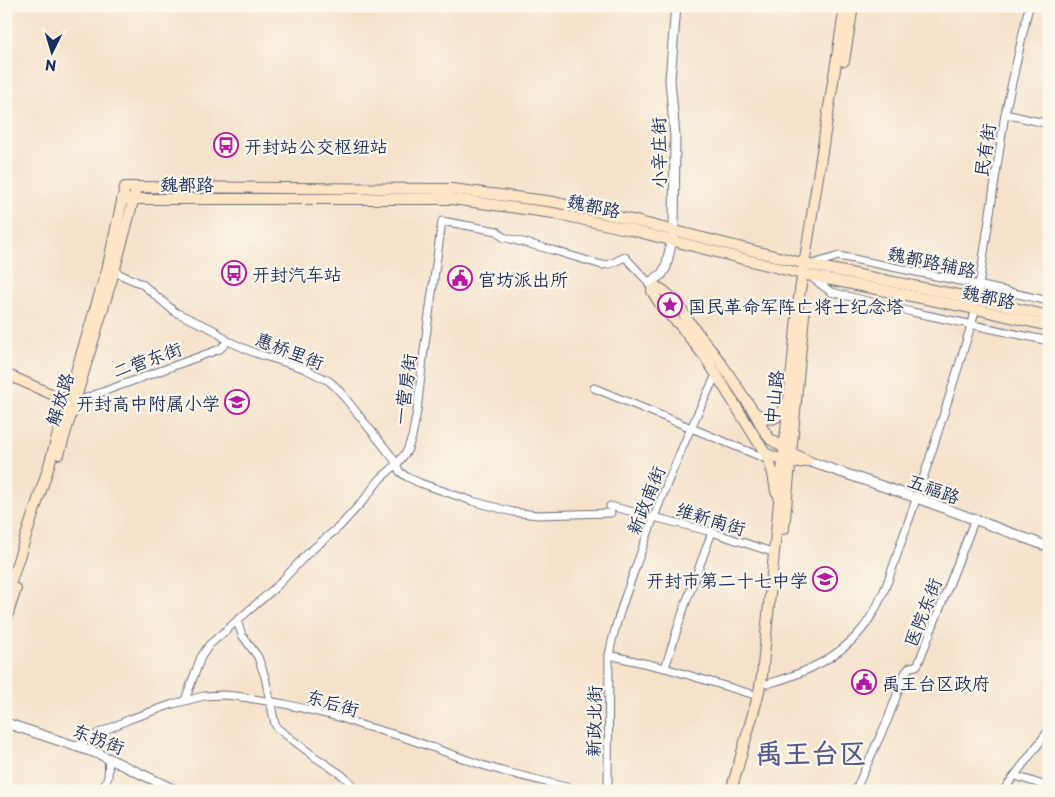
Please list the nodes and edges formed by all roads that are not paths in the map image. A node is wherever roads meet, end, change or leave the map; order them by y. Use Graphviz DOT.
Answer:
graph roads {
  1 [pos="676,6"];
  2 [pos="845,6"];
  3 [pos="852,6"];
  4 [pos="1029,6"];
  5 [pos="1005,114"];
  6 [pos="1049,124"];
  7 [pos="125,188"];
  8 [pos="136,188"];
  9 [pos="122,199"];
  10 [pos="134,199"];
  11 [pos="674,236"];
  12 [pos="806,269"];
  13 [pos="110,271"];
  14 [pos="652,286"];
  15 [pos="980,286"];
  16 [pos="1049,301"];
  17 [pos="977,304"];
  18 [pos="1049,316"];
  19 [pos="972,325"];
  20 [pos="1049,326"];
  21 [pos="228,341"];
  22 [pos="1049,341"];
  23 [pos="721,363"];
  24 [pos="6,374"];
  25 [pos="716,374"];
  26 [pos="594,388"];
  27 [pos="789,400"];
  28 [pos="71,402"];
  29 [pos="754,412"];
  30 [pos="690,428"];
  31 [pos="788,450"];
  32 [pos="768,457"];
  33 [pos="808,461"];
  34 [pos="787,462"];
  35 [pos="397,464"];
  36 [pos="917,498"];
  37 [pos="610,509"];
  38 [pos="654,516"];
  39 [pos="778,518"];
  40 [pos="975,519"];
  41 [pos="712,532"];
  42 [pos="1049,547"];
  43 [pos="775,553"];
  44 [pos="6,597"];
  45 [pos="6,619"];
  46 [pos="237,621"];
  47 [pos="609,653"];
  48 [pos="665,668"];
  49 [pos="767,684"];
  50 [pos="758,696"];
  51 [pos="185,700"];
  52 [pos="270,702"];
  53 [pos="6,723"];
  54 [pos="1049,730"];
  55 [pos="78,746"];
  56 [pos="109,758"];
  57 [pos="1016,776"];
  58 [pos="1049,787"];
  59 [pos="102,791"];
  60 [pos="177,791"];
  61 [pos="359,791"];
  62 [pos="582,791"];
  63 [pos="608,791"];
  64 [pos="732,791"];
  65 [pos="739,791"];
  66 [pos="855,791"];
  67 [pos="1003,791"];
  1 -- 11 [label="street, 小辛庄街"];
  2 -- 12 [label="main road, 中山路"];
  3 -- 12 [label="main road, 中山路"];
  4 -- 5 [label="street, 民有街"];
  5 -- 6 [label="street"];
  5 -- 15 [label="street, 民有街"];
  7 -- 8 [label="main road, 魏都路"];
  7 -- 9 [label="main road, 解放路"];
  8 -- 10 [label="main road, 解放路"];
  8 -- 11 [label="main road, 魏都路"];
  9 -- 10 [label="main road, 魏都路"];
  9 -- 13 [label="main road, 解放路"];
  10 -- 11 [label="main road, 魏都路"];
  10 -- 13 [label="main road, 解放路"];
  11 -- 12 [label="main road, 魏都路"];
  11 -- 14 [label="street, 小辛庄街"];
  12 -- 15 [label="street, 魏都路辅路"];
  12 -- 17 [label="main road, 魏都路"];
  12 -- 19 [label="street"];
  12 -- 27 [label="main road, 中山路"];
  12 -- 31 [label="main road, 中山路"];
  13 -- 21 [label="street, 惠桥里街"];
  13 -- 28 [label="main road, 解放路"];
  14 -- 23 [label="main road"];
  14 -- 25 [label="main road"];
  14 -- 35 [label="street, 一营房街"];
  15 -- 16 [label="street, 魏都路辅路"];
  15 -- 17 [label="street, 民有街"];
  17 -- 18 [label="main road, 魏都路"];
  17 -- 19 [label="street, 民有街"];
  17 -- 20 [label="main road, 魏都路"];
  19 -- 22 [label="street"];
  19 -- 36 [label="street, 民有街"];
  21 -- 28 [label="street, 二营东街"];
  21 -- 35 [label="street, 惠桥里街"];
  23 -- 25 [label="street, 新政南街"];
  23 -- 29 [label="main road"];
  24 -- 28 [label="main road"];
  25 -- 30 [label="street, 新政南街"];
  25 -- 32 [label="main road"];
  26 -- 30 [label="street"];
  27 -- 29 [label="main road"];
  27 -- 31 [label="main road, 中山路"];
  28 -- 44 [label="main road, 解放路"];
  28 -- 45 [label="main road, 解放路"];
  29 -- 31 [label="main road"];
  30 -- 32 [label="street"];
  30 -- 38 [label="street, 新政南街"];
  31 -- 33 [label="main road"];
  31 -- 34 [label="main road, 中山路"];
  32 -- 34 [label="main road"];
  32 -- 39 [label="main road"];
  33 -- 34 [label="main road"];
  33 -- 36 [label="street, 五福路"];
  34 -- 39 [label="main road, 中山路"];
  34 -- 49 [label="main road, 中山路"];
  35 -- 37 [label="street, 惠桥里街"];
  35 -- 46 [label="street, 一营房街"];
  36 -- 40 [label="street, 五福路"];
  36 -- 49 [label="street, 民有街"];
  37 -- 38 [label="street, 维新南街"];
  38 -- 41 [label="street, 维新南街"];
  38 -- 47 [label="street, 新政南街"];
  39 -- 43 [label="main road, 中山路"];
  40 -- 42 [label="street, 五福路"];
  40 -- 66 [label="street, 医院东街"];
  41 -- 43 [label="street, 维新南街"];
  41 -- 48 [label="street"];
  43 -- 50 [label="main road, 中山路"];
  46 -- 51 [label="street, 一营房街"];
  46 -- 52 [label="street"];
  47 -- 48 [label="street"];
  47 -- 63 [label="street, 新政北街"];
  48 -- 50 [label="street"];
  49 -- 65 [label="main road, 中山路"];
  50 -- 64 [label="main road, 中山路"];
  51 -- 52 [label="street, 东后街"];
  51 -- 55 [label="street, 东后街"];
  52 -- 61 [label="street"];
  52 -- 62 [label="street, 东后街"];
  53 -- 55 [label="street, 东拐街"];
  54 -- 57 [label="street"];
  55 -- 56 [label="street, 东拐街"];
  56 -- 59 [label="street"];
  56 -- 60 [label="street, 东拐街"];
  57 -- 58 [label="street"];
  57 -- 67 [label="street"];
}
